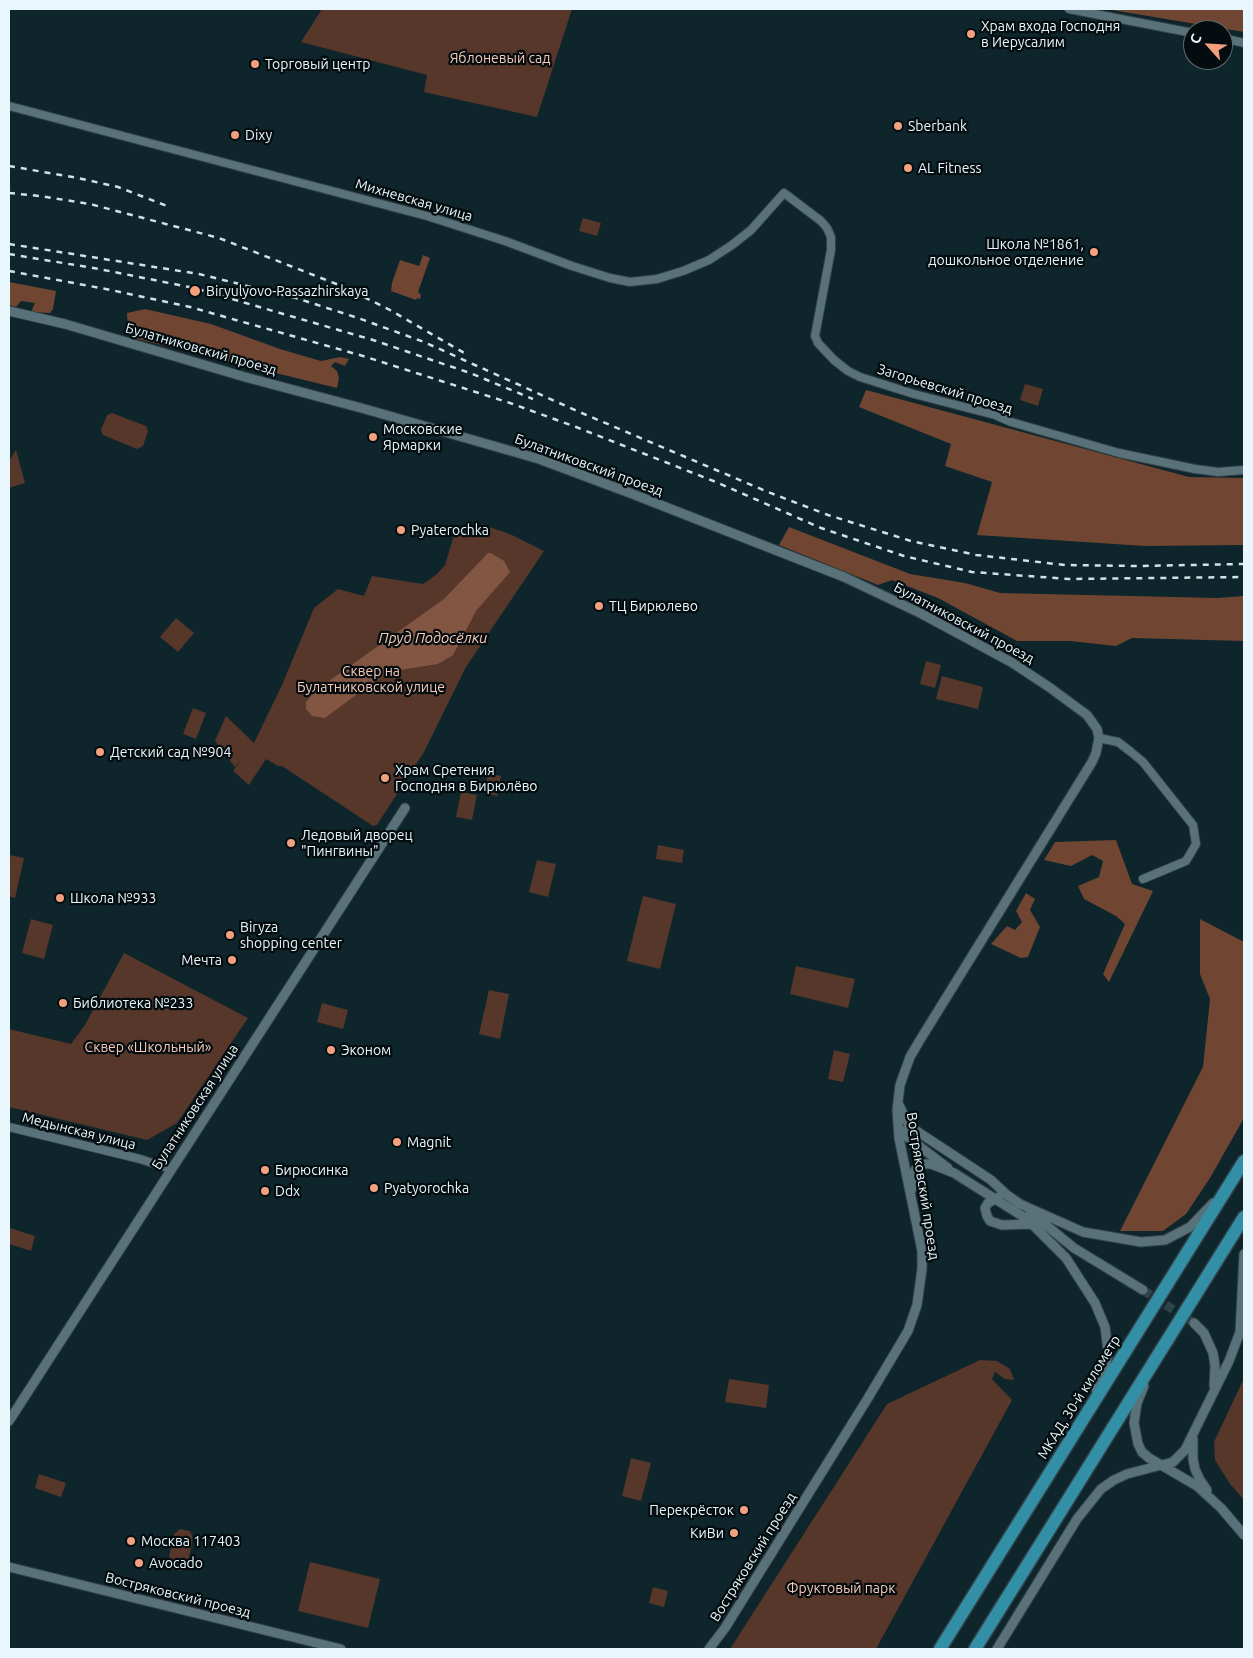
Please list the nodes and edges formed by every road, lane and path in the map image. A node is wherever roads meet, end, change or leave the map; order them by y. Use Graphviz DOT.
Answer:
graph roads {
  1 [pos="1069,9"];
  2 [pos="1183,31"];
  3 [pos="9,106"];
  4 [pos="784,192"];
  5 [pos="9,311"];
  6 [pos="1244,470"];
  7 [pos="1099,738"];
  8 [pos="405,808"];
  9 [pos="1142,879"];
  10 [pos="897,1101"];
  11 [pos="9,1127"];
  12 [pos="903,1137"];
  13 [pos="929,1141"];
  14 [pos="1244,1161"];
  15 [pos="171,1169"];
  16 [pos="954,1173"];
  17 [pos="1007,1195"];
  18 [pos="910,1196"];
  19 [pos="995,1198"];
  20 [pos="1020,1204"];
  21 [pos="1244,1217"];
  22 [pos="1030,1224"];
  23 [pos="1064,1240"];
  24 [pos="1244,1254"];
  25 [pos="1143,1290"];
  26 [pos="1194,1323"];
  27 [pos="1175,1328"];
  28 [pos="1209,1402"];
  29 [pos="9,1421"];
  30 [pos="1196,1429"];
  31 [pos="1071,1438"];
  32 [pos="1160,1465"];
  33 [pos="1221,1508"];
  34 [pos="1244,1535"];
  35 [pos="9,1567"];
  36 [pos="341,1649"];
  37 [pos="709,1649"];
  38 [pos="940,1649"];
  39 [pos="975,1649"];
  40 [pos="997,1649"];
  1 -- 2 [label="street"];
  3 -- 4 [label="street, Михневская улица"];
  4 -- 6 [label="street, Загорьевский проезд"];
  5 -- 7 [label="street, Булатниковский проезд"];
  7 -- 9 [label="street"];
  7 -- 10 [label="street, Востряковский проезд"];
  8 -- 15 [label="street, Булатниковская улица"];
  10 -- 12 [label="street, Востряковский проезд"];
  10 -- 13 [label="street"];
  11 -- 15 [label="street, Медынская улица"];
  12 -- 13 [label="street"];
  12 -- 16 [label="street"];
  12 -- 18 [label="street, Востряковский проезд"];
  13 -- 17 [label="street"];
  14 -- 20 [label="street"];
  14 -- 31 [label="highway, МКАД, 30-й километр"];
  15 -- 29 [label="street, Булатниковская улица"];
  16 -- 18 [label="street"];
  16 -- 19 [label="street"];
  17 -- 19 [label="street"];
  17 -- 20 [label="street"];
  18 -- 37 [label="street, Востряковский проезд"];
  19 -- 22 [label="street"];
  19 -- 22 [label="street"];
  20 -- 23 [label="street"];
  21 -- 27 [label="highway"];
  22 -- 23 [label="street"];
  22 -- 31 [label="street"];
  23 -- 25 [label="street"];
  24 -- 28 [label="street"];
  26 -- 28 [label="street"];
  27 -- 32 [label="street"];
  27 -- 39 [label="highway"];
  28 -- 30 [label="street"];
  30 -- 32 [label="street"];
  30 -- 33 [label="street"];
  31 -- 38 [label="highway, МКАД, 30-й километр"];
  32 -- 33 [label="street"];
  32 -- 40 [label="street"];
  33 -- 34 [label="street"];
  35 -- 36 [label="street, Востряковский проезд"];
}
